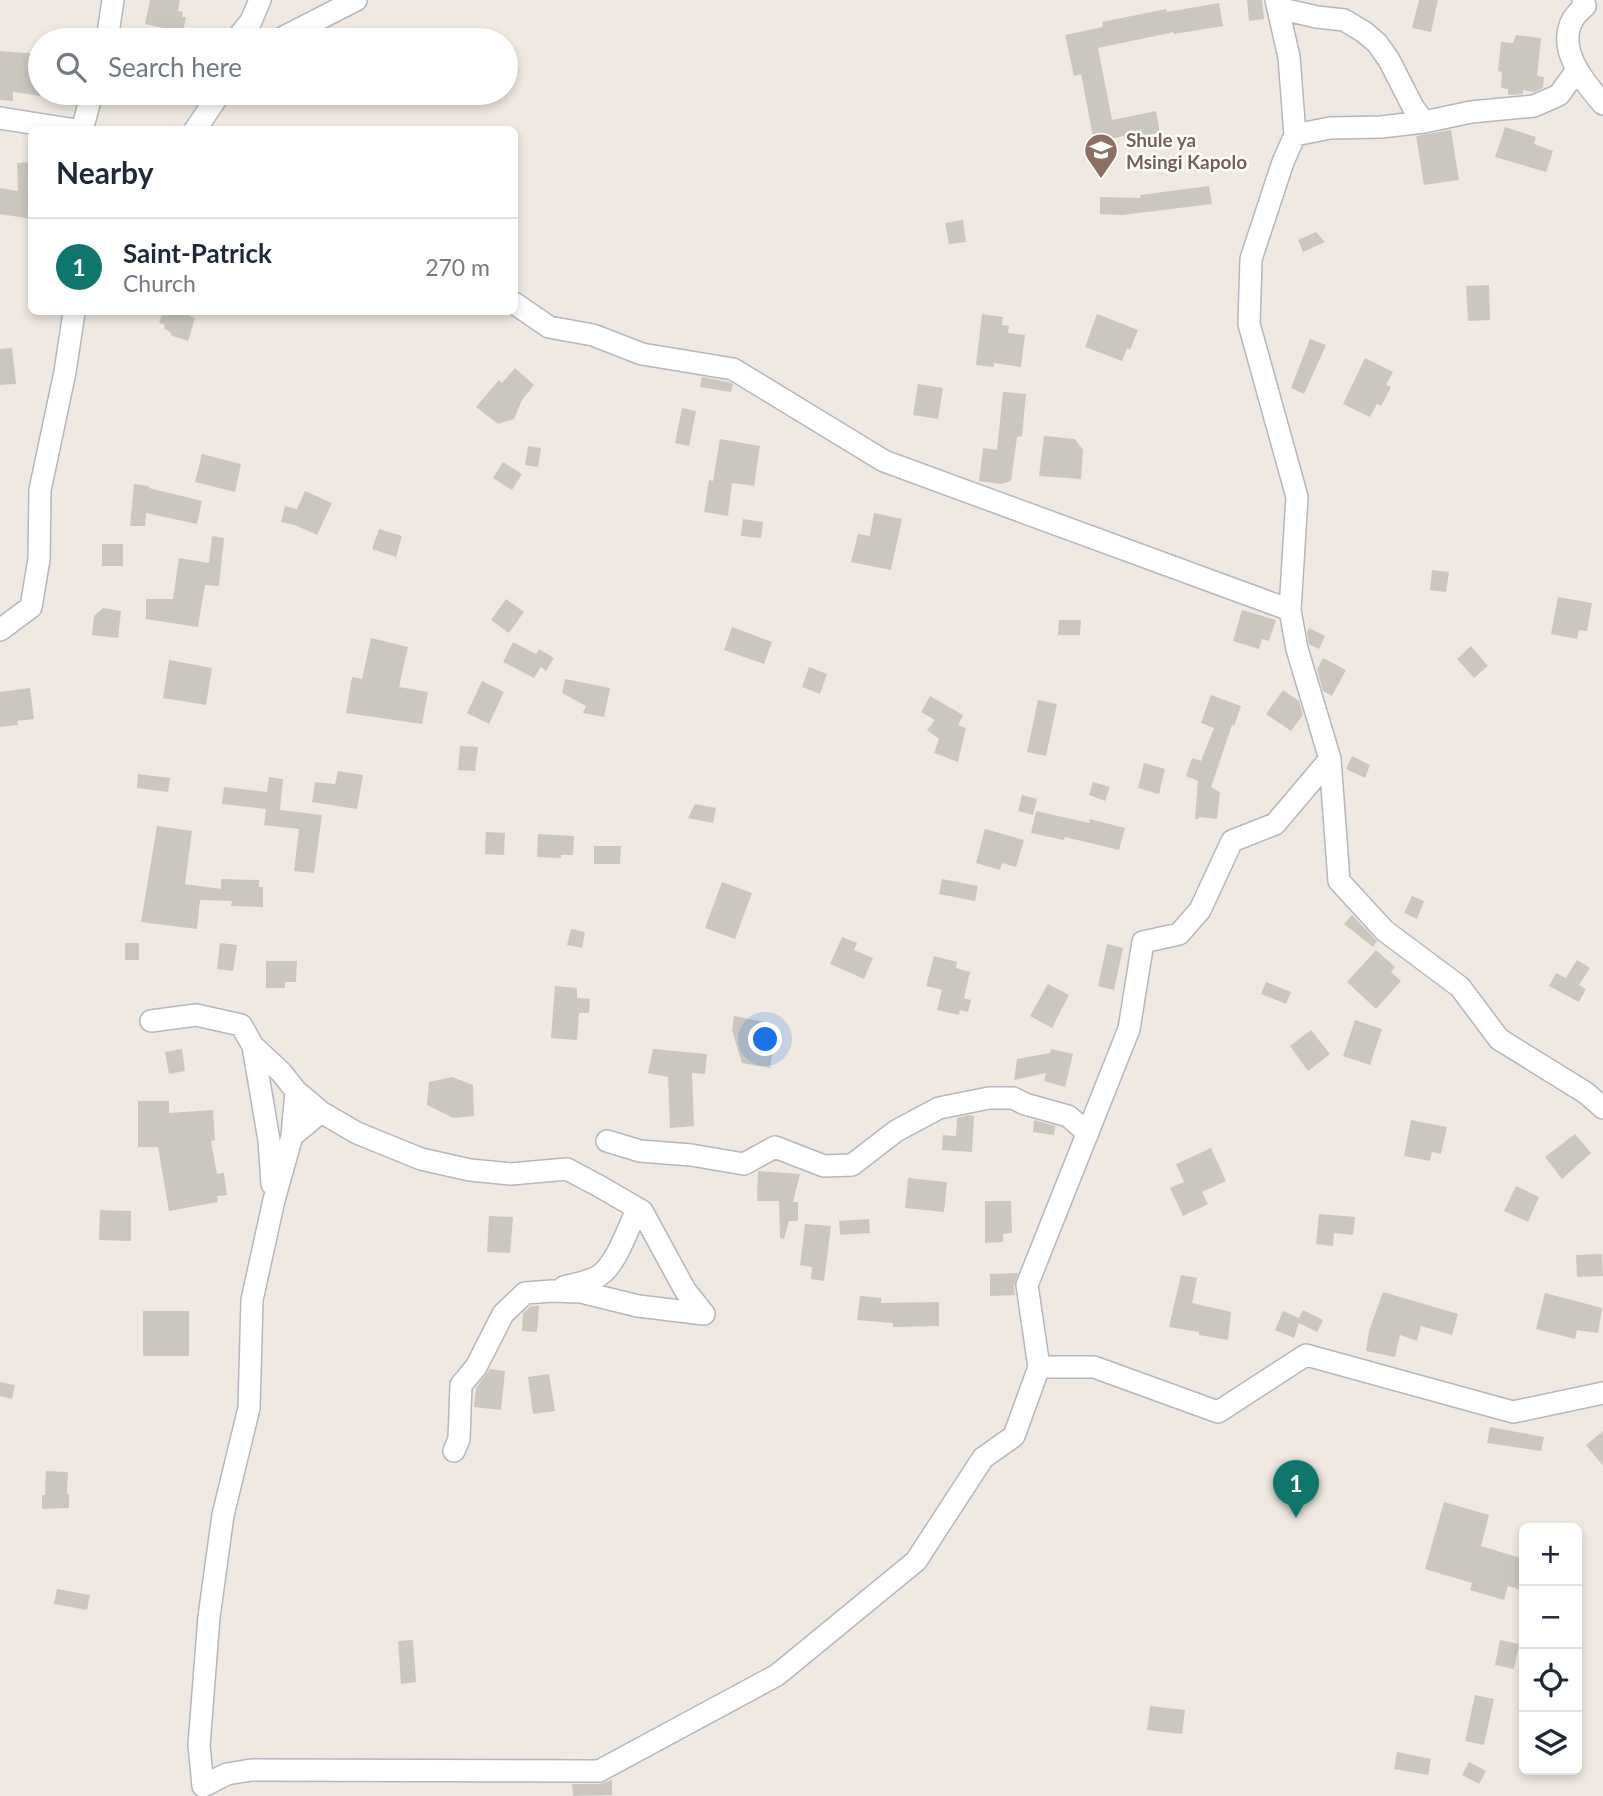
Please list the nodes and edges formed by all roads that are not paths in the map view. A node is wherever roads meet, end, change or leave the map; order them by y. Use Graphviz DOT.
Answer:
graph roads {
  1 [pos="113,0"];
  2 [pos="260,0"];
  3 [pos="356,0"];
  4 [pos="1583,0"];
  5 [pos="1278,3"];
  6 [pos="109,28"];
  7 [pos="245,28"];
  8 [pos="301,28"];
  9 [pos="1576,71"];
  10 [pos="1603,104"];
  11 [pos="89,105"];
  12 [pos="201,105"];
  13 [pos="212,105"];
  14 [pos="0,118"];
  15 [pos="1424,122"];
  16 [pos="51,126"];
  17 [pos="83,126"];
  18 [pos="195,126"];
  19 [pos="197,126"];
  20 [pos="1295,135"];
  21 [pos="518,306"];
  22 [pos="74,315"];
  23 [pos="1290,610"];
  24 [pos="0,630"];
  25 [pos="1330,759"];
  26 [pos="151,1021"];
  27 [pos="253,1046"];
  28 [pos="296,1091"];
  29 [pos="1603,1108"];
  30 [pos="321,1112"];
  31 [pos="1088,1133"];
  32 [pos="292,1136"];
  33 [pos="607,1142"];
  34 [pos="274,1200"];
  35 [pos="638,1209"];
  36 [pos="552,1291"];
  37 [pos="1039,1367"];
  38 [pos="1603,1393"];
  39 [pos="454,1451"];
  40 [pos="203,1791"];
  1 -- 6 [label="street"];
  2 -- 7 [label="street"];
  3 -- 8 [label="street"];
  4 -- 9 [label="street"];
  5 -- 15 [label="street"];
  5 -- 20 [label="street"];
  9 -- 10 [label="street"];
  9 -- 15 [label="street"];
  11 -- 17 [label="street"];
  12 -- 18 [label="street"];
  13 -- 19 [label="street"];
  14 -- 16 [label="street"];
  15 -- 20 [label="street"];
  20 -- 23 [label="street"];
  21 -- 23 [label="street"];
  22 -- 24 [label="street"];
  23 -- 25 [label="street"];
  25 -- 29 [label="street"];
  25 -- 31 [label="street"];
  26 -- 27 [label="street"];
  27 -- 28 [label="street"];
  27 -- 34 [label="street"];
  28 -- 30 [label="street"];
  28 -- 32 [label="street"];
  30 -- 32 [label="street"];
  30 -- 35 [label="street"];
  31 -- 33 [label="street"];
  31 -- 37 [label="street"];
  32 -- 34 [label="street"];
  34 -- 40 [label="street"];
  35 -- 36 [label="street"];
  35 -- 36 [label="street"];
  36 -- 39 [label="street"];
  37 -- 38 [label="street"];
  37 -- 40 [label="street"];
}
